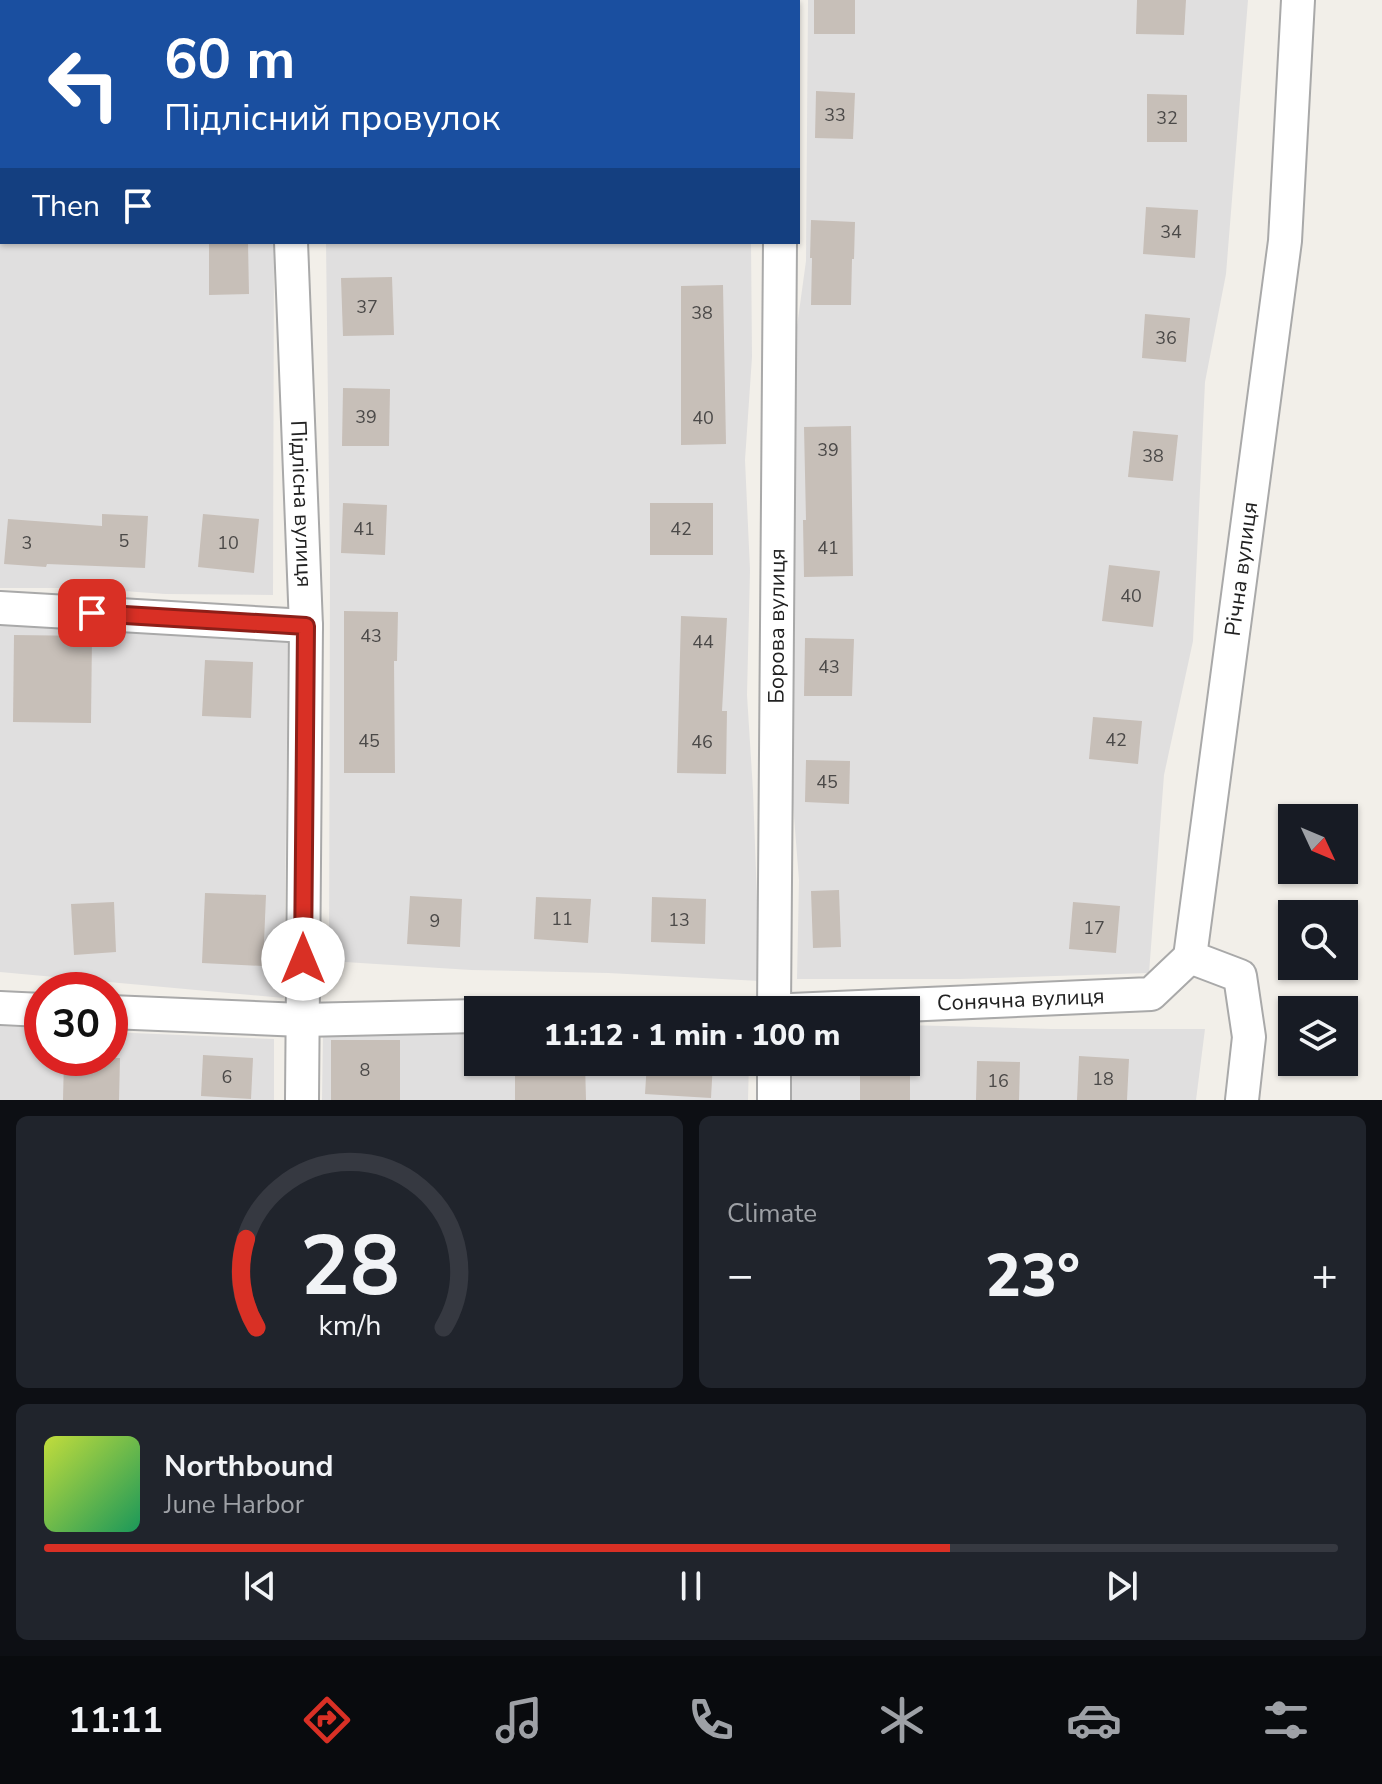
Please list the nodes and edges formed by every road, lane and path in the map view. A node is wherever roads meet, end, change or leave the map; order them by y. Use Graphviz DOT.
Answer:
graph roads {
  1 [pos="1298,0"];
  2 [pos="291,244"];
  3 [pos="780,244"];
  4 [pos="0,608"];
  5 [pos="306,626"];
  6 [pos="1190,957"];
  7 [pos="774,996"];
  8 [pos="920,1004"];
  9 [pos="0,1008"];
  10 [pos="24,1009"];
  11 [pos="128,1013"];
  12 [pos="464,1016"];
  13 [pos="302,1020"];
  14 [pos="774,1076"];
  15 [pos="302,1100"];
  16 [pos="774,1100"];
  17 [pos="1242,1100"];
  1 -- 6 [label="street, Річна вулиця"];
  2 -- 5 [label="street, Підлісна вулиця"];
  3 -- 7 [label="street, Борова вулиця"];
  4 -- 5 [label="street"];
  5 -- 13 [label="street, Підлісна вулиця"];
  6 -- 8 [label="street, Сонячна вулиця"];
  6 -- 17 [label="street"];
  9 -- 10 [label="street"];
  11 -- 13 [label="street"];
  12 -- 13 [label="street"];
  13 -- 15 [label="street, Підлісна вулиця"];
  14 -- 16 [label="street"];
}
